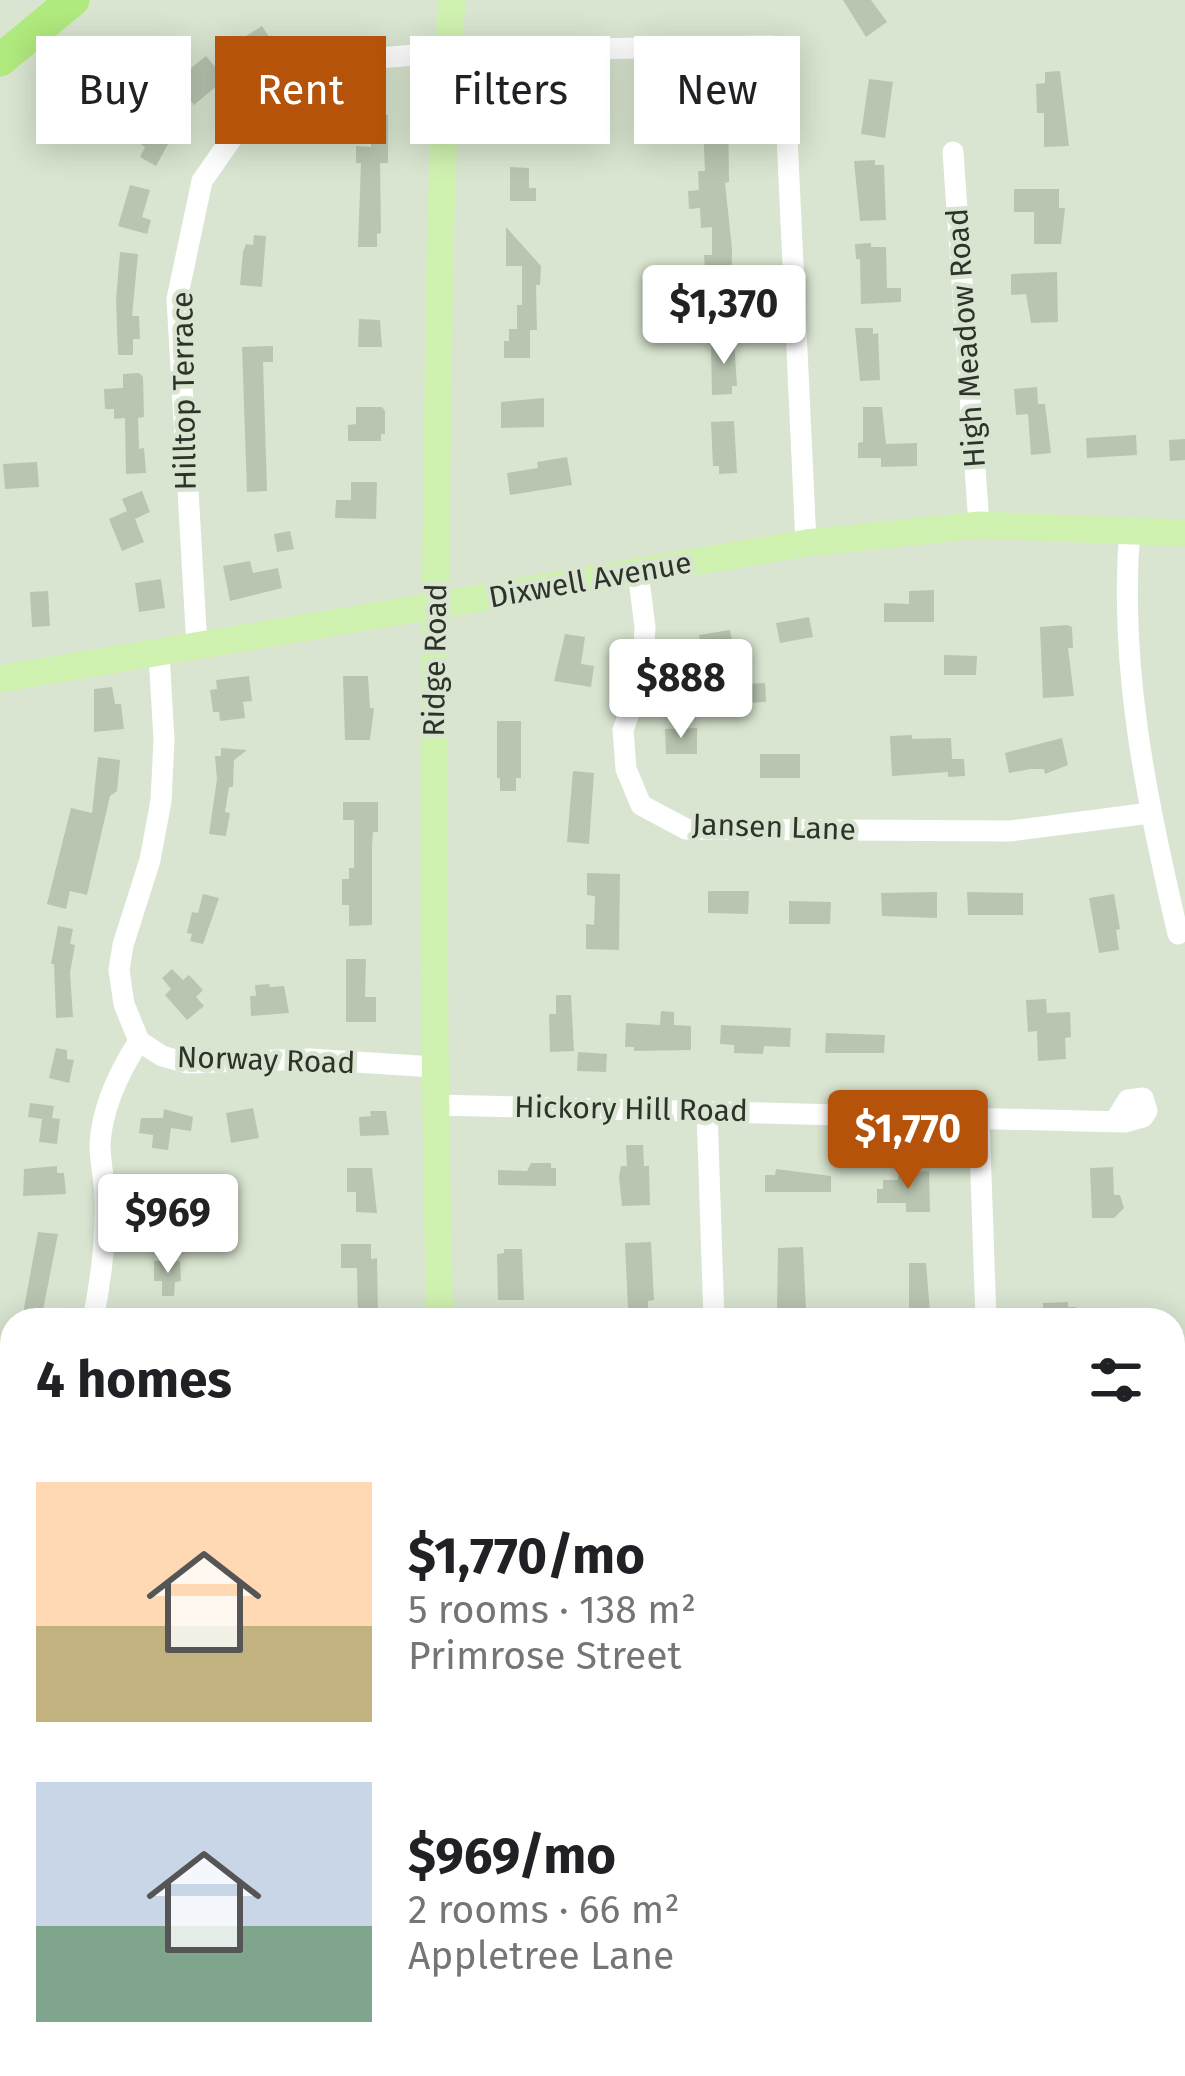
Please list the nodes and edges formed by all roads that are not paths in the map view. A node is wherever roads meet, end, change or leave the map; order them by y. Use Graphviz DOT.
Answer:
graph roads {
  1 [pos="38,0"];
  2 [pos="73,0"];
  3 [pos="452,0"];
  4 [pos="0,32"];
  5 [pos="449,36"];
  6 [pos="610,49"];
  7 [pos="410,55"];
  8 [pos="0,60"];
  9 [pos="443,144"];
  10 [pos="953,152"];
  11 [pos="979,525"];
  12 [pos="1130,528"];
  13 [pos="1185,533"];
  14 [pos="806,543"];
  15 [pos="638,572"];
  16 [pos="435,606"];
  17 [pos="197,647"];
  18 [pos="159,654"];
  19 [pos="0,679"];
  20 [pos="1150,813"];
  21 [pos="1178,934"];
  22 [pos="139,1041"];
  23 [pos="434,1067"];
  24 [pos="434,1105"];
  25 [pos="707,1111"];
  26 [pos="979,1118"];
  27 [pos="1114,1121"];
  28 [pos="95,1308"];
  29 [pos="440,1308"];
  30 [pos="714,1308"];
  31 [pos="986,1308"];
  1 -- 4 [label="highway"];
  2 -- 8 [label="highway"];
  3 -- 5 [label="main road, Ridge Road"];
  6 -- 14 [label="street"];
  7 -- 17 [label="street, Hilltop Terrace"];
  9 -- 16 [label="main road, Ridge Road"];
  10 -- 11 [label="street, High Meadow Road"];
  11 -- 12 [label="main road, Dixwell Avenue"];
  11 -- 14 [label="main road, Dixwell Avenue"];
  12 -- 13 [label="main road, Dixwell Avenue"];
  12 -- 20 [label="street"];
  14 -- 15 [label="main road, Dixwell Avenue"];
  15 -- 16 [label="main road, Dixwell Avenue"];
  15 -- 20 [label="street, Jansen Lane"];
  16 -- 17 [label="main road, Dixwell Avenue"];
  16 -- 23 [label="main road, Ridge Road"];
  17 -- 18 [label="main road, Dixwell Avenue"];
  18 -- 19 [label="main road, Dixwell Avenue"];
  18 -- 22 [label="street, Norway Road"];
  20 -- 21 [label="street"];
  22 -- 23 [label="street, Norway Road"];
  22 -- 28 [label="street"];
  23 -- 24 [label="main road, Ridge Road"];
  24 -- 25 [label="street, Hickory Hill Road"];
  24 -- 29 [label="main road, Ridge Road"];
  25 -- 26 [label="street, Hickory Hill Road"];
  25 -- 30 [label="street"];
  26 -- 27 [label="street, Hickory Hill Road"];
  26 -- 31 [label="street"];
}
